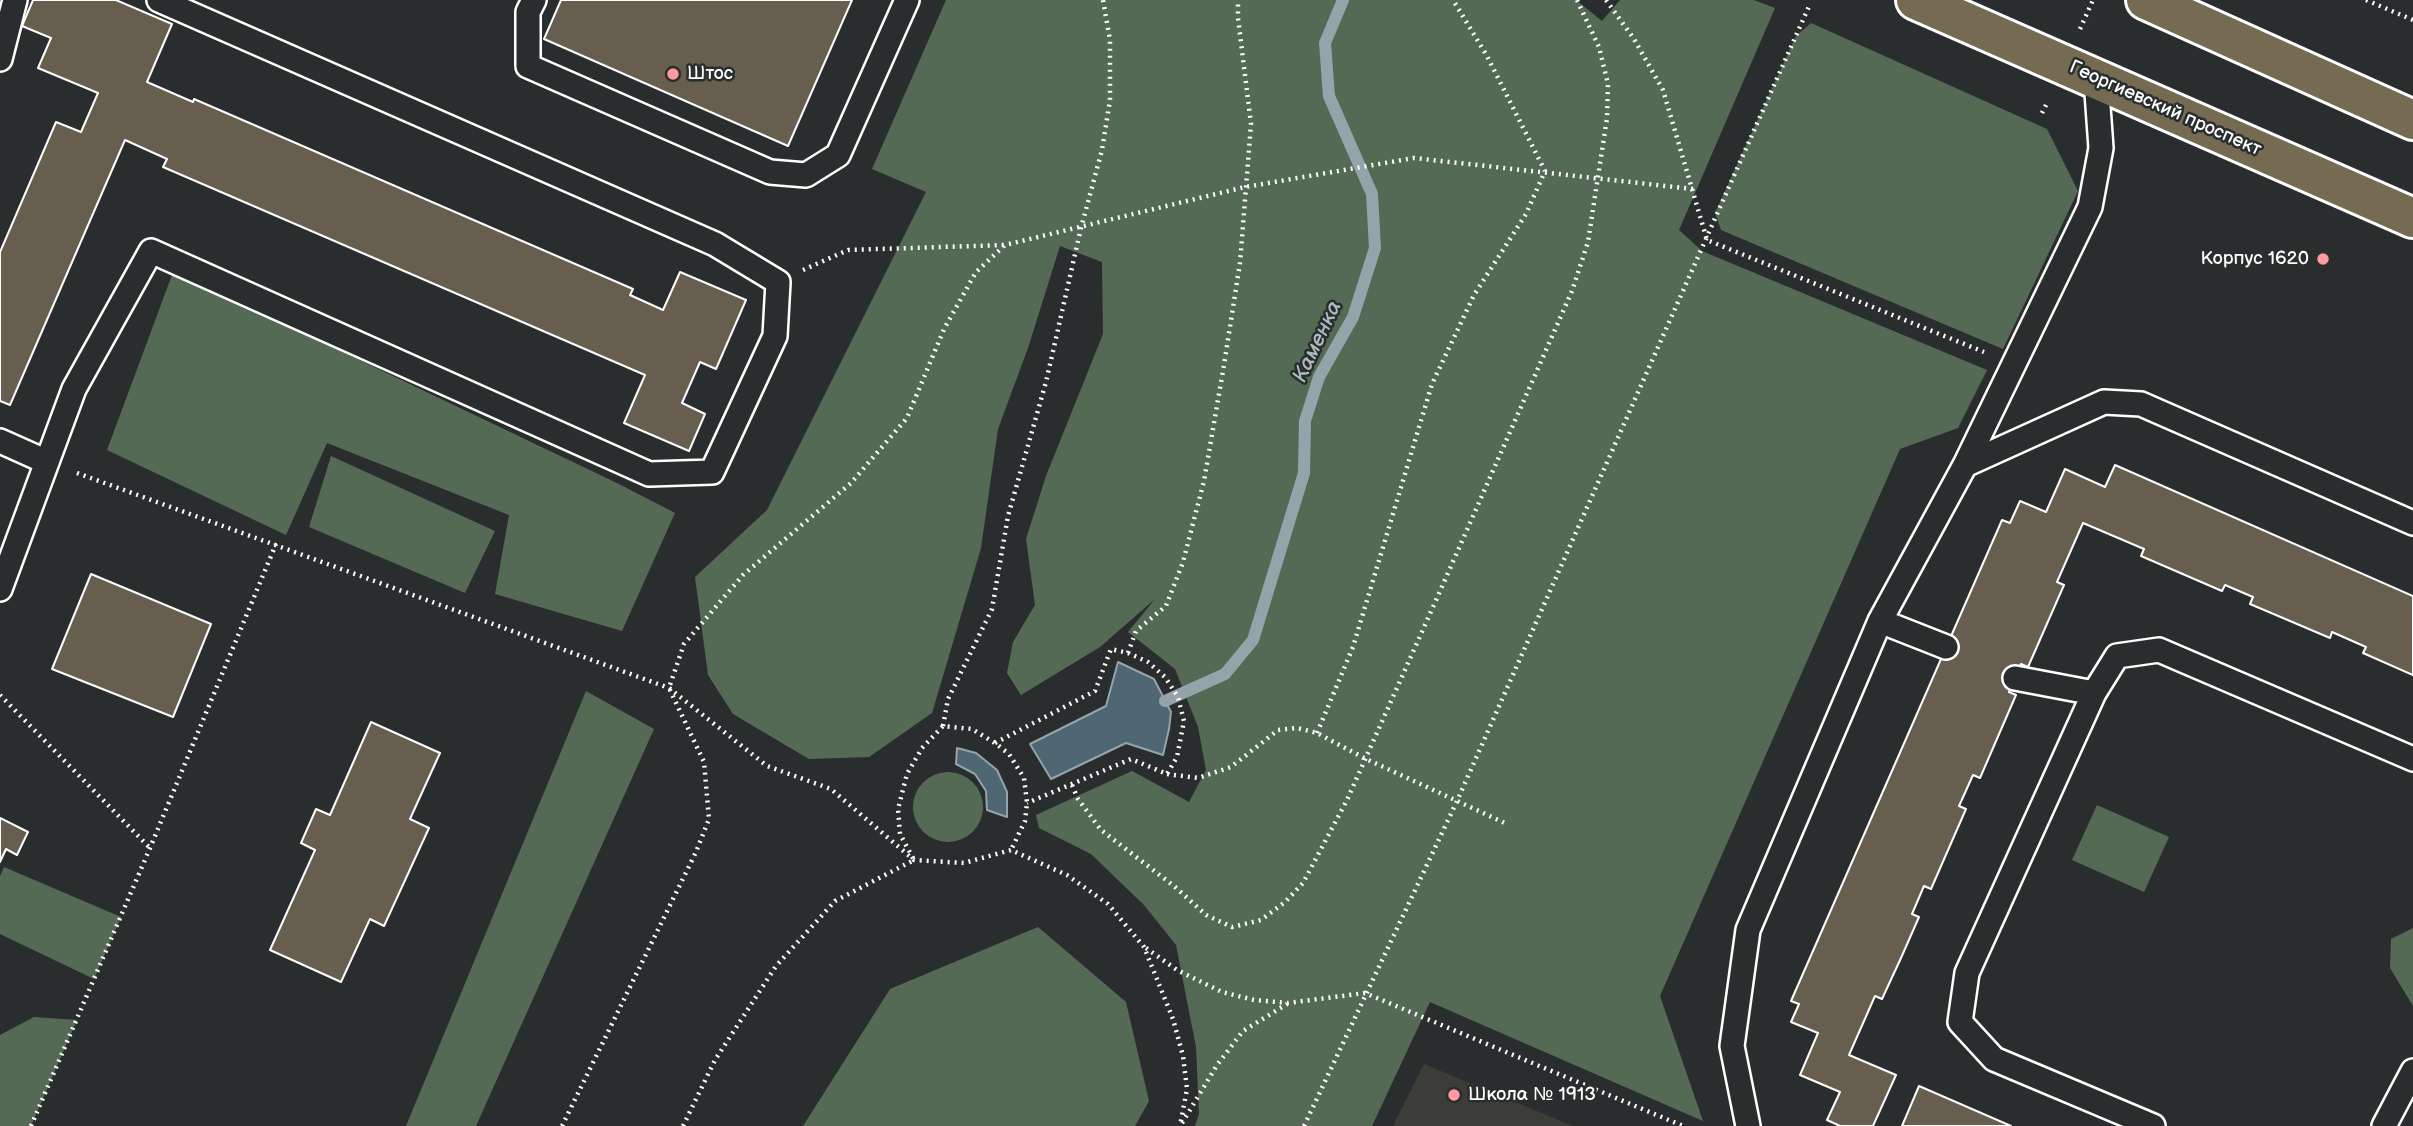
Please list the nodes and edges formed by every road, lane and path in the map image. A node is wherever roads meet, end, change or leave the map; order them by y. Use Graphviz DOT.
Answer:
graph roads {
  1 [pos="15,0"];
  2 [pos="159,0"];
  3 [pos="534,0"];
  4 [pos="907,0"];
  5 [pos="1103,0"];
  6 [pos="1238,0"];
  7 [pos="1453,0"];
  8 [pos="1577,0"];
  9 [pos="1606,0"];
  10 [pos="1916,0"];
  11 [pos="2146,0"];
  12 [pos="2366,0"];
  13 [pos="1810,4"];
  14 [pos="2413,20"];
  15 [pos="0,59"];
  16 [pos="2096,79"];
  17 [pos="2413,120"];
  18 [pos="1545,171"];
  19 [pos="1597,177"];
  20 [pos="1245,187"];
  21 [pos="1693,189"];
  22 [pos="2413,218"];
  23 [pos="1081,228"];
  24 [pos="1707,240"];
  25 [pos="1005,245"];
  26 [pos="778,282"];
  27 [pos="2014,364"];
  28 [pos="0,441"];
  29 [pos="47,462"];
  30 [pos="1965,465"];
  31 [pos="2413,523"];
  32 [pos="276,544"];
  33 [pos="0,589"];
  34 [pos="1880,621"];
  35 [pos="1946,647"];
  36 [pos="1128,653"];
  37 [pos="2015,678"];
  38 [pos="669,688"];
  39 [pos="2094,692"];
  40 [pos="0,695"];
  41 [pos="943,726"];
  42 [pos="1317,733"];
  43 [pos="995,743"];
  44 [pos="1364,758"];
  45 [pos="2413,759"];
  46 [pos="1167,774"];
  47 [pos="1072,785"];
  48 [pos="1457,801"];
  49 [pos="1027,803"];
  50 [pos="1507,824"];
  51 [pos="150,848"];
  52 [pos="1012,850"];
  53 [pos="914,860"];
  54 [pos="1144,947"];
  55 [pos="1365,993"];
  56 [pos="1288,1003"];
  57 [pos="2413,1071"];
  58 [pos="31,1126"];
  59 [pos="562,1126"];
  60 [pos="683,1126"];
  61 [pos="1180,1126"];
  62 [pos="1304,1126"];
  63 [pos="1683,1126"];
  64 [pos="1748,1126"];
  65 [pos="2152,1126"];
  66 [pos="2384,1126"];
  1 -- 15 [label="lane"];
  2 -- 26 [label="lane"];
  3 -- 4 [label="lane"];
  5 -- 23 [label="path"];
  6 -- 20 [label="path"];
  7 -- 18 [label="path"];
  8 -- 19 [label="path"];
  9 -- 21 [label="path"];
  10 -- 16 [label="main road, Георгиевский проспект"];
  11 -- 17 [label="main road"];
  12 -- 14 [label="path"];
  13 -- 24 [label="path"];
  16 -- 22 [label="main road, Георгиевский проспект"];
  16 -- 27 [label="lane"];
  18 -- 19 [label="path"];
  18 -- 20 [label="path"];
  18 -- 42 [label="path"];
  19 -- 21 [label="path"];
  19 -- 44 [label="path"];
  20 -- 23 [label="path"];
  20 -- 36 [label="path"];
  21 -- 24 [label="path"];
  23 -- 25 [label="path"];
  23 -- 41 [label="path"];
  24 -- 27 [label="path"];
  24 -- 48 [label="path"];
  25 -- 26 [label="path"];
  25 -- 38 [label="path"];
  26 -- 29 [label="lane"];
  27 -- 30 [label="lane"];
  28 -- 29 [label="lane"];
  29 -- 32 [label="path"];
  29 -- 33 [label="lane"];
  30 -- 31 [label="lane"];
  30 -- 34 [label="lane"];
  32 -- 38 [label="path"];
  32 -- 51 [label="path"];
  34 -- 35 [label="lane"];
  34 -- 64 [label="lane"];
  36 -- 43 [label="path"];
  36 -- 46 [label="path"];
  37 -- 39 [label="lane"];
  38 -- 53 [label="path"];
  38 -- 59 [label="path"];
  39 -- 45 [label="lane"];
  39 -- 65 [label="lane"];
  40 -- 51 [label="path"];
  41 -- 43 [label="path"];
  41 -- 53 [label="path"];
  42 -- 44 [label="path"];
  42 -- 46 [label="path"];
  43 -- 49 [label="path"];
  44 -- 47 [label="path"];
  44 -- 48 [label="path"];
  46 -- 47 [label="path"];
  47 -- 49 [label="path"];
  48 -- 50 [label="path"];
  48 -- 55 [label="path"];
  49 -- 52 [label="path"];
  51 -- 58 [label="path"];
  52 -- 53 [label="path"];
  52 -- 54 [label="path"];
  53 -- 60 [label="path"];
  54 -- 56 [label="path"];
  54 -- 61 [label="path"];
  55 -- 56 [label="path"];
  55 -- 62 [label="path"];
  55 -- 63 [label="path"];
  56 -- 61 [label="path"];
  57 -- 66 [label="lane"];
}
